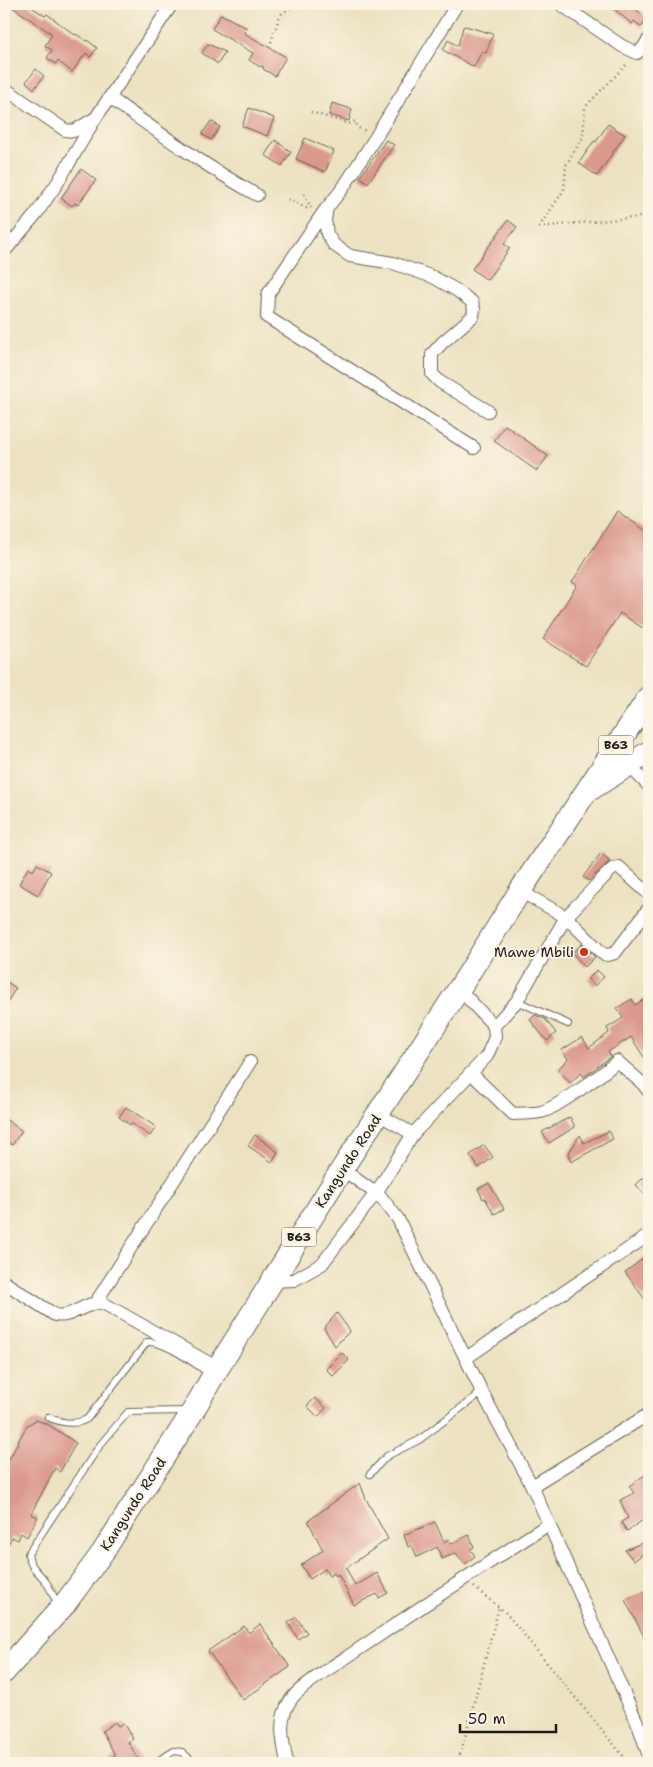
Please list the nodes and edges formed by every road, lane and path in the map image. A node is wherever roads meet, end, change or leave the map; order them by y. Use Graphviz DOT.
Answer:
graph roads {
  1 [pos="172,4"];
  2 [pos="296,4"];
  3 [pos="457,4"];
  4 [pos="560,4"];
  5 [pos="649,39"];
  6 [pos="271,42"];
  7 [pos="637,53"];
  8 [pos="4,88"];
  9 [pos="110,98"];
  10 [pos="311,112"];
  11 [pos="94,119"];
  12 [pos="377,135"];
  13 [pos="304,194"];
  14 [pos="257,195"];
  15 [pos="327,208"];
  16 [pos="312,212"];
  17 [pos="649,216"];
  18 [pos="4,252"];
  19 [pos="488,411"];
  20 [pos="474,448"];
  21 [pos="649,697"];
  22 [pos="649,752"];
  23 [pos="629,766"];
  24 [pos="649,786"];
  25 [pos="584,794"];
  26 [pos="520,891"];
  27 [pos="649,894"];
  28 [pos="649,908"];
  29 [pos="566,918"];
  30 [pos="459,989"];
  31 [pos="517,1000"];
  32 [pos="568,1024"];
  33 [pos="494,1026"];
  34 [pos="250,1062"];
  35 [pos="471,1073"];
  36 [pos="649,1092"];
  37 [pos="378,1114"];
  38 [pos="413,1134"];
  39 [pos="342,1169"];
  40 [pos="376,1193"];
  41 [pos="649,1235"];
  42 [pos="272,1281"];
  43 [pos="4,1282"];
  44 [pos="96,1302"];
  45 [pos="466,1358"];
  46 [pos="216,1372"];
  47 [pos="482,1392"];
  48 [pos="193,1411"];
  49 [pos="649,1414"];
  50 [pos="48,1417"];
  51 [pos="370,1474"];
  52 [pos="532,1486"];
  53 [pos="549,1524"];
  54 [pos="464,1578"];
  55 [pos="499,1607"];
  56 [pos="60,1609"];
  57 [pos="4,1672"];
  58 [pos="649,1756"];
  59 [pos="154,1763"];
  60 [pos="194,1763"];
  61 [pos="287,1763"];
  62 [pos="454,1763"];
  63 [pos="629,1763"];
  1 -- 9 [label="street"];
  2 -- 6 [label="path"];
  3 -- 12 [label="street"];
  4 -- 7 [label="street"];
  5 -- 7 [label="street"];
  7 -- 17 [label="path"];
  8 -- 11 [label="street"];
  9 -- 11 [label="street"];
  9 -- 14 [label="street"];
  10 -- 12 [label="path"];
  11 -- 18 [label="street"];
  12 -- 15 [label="street"];
  13 -- 16 [label="path"];
  15 -- 19 [label="street"];
  15 -- 20 [label="street"];
  21 -- 25 [label="highway, Kangundo Road / B63"];
  22 -- 23 [label="highway, Kangundo Road / B63"];
  23 -- 24 [label="street"];
  23 -- 25 [label="highway, Kangundo Road / B63"];
  25 -- 26 [label="highway, Kangundo Road / B63"];
  26 -- 29 [label="street"];
  26 -- 30 [label="highway, Kangundo Road / B63"];
  27 -- 29 [label="street"];
  28 -- 29 [label="street"];
  29 -- 31 [label="street"];
  30 -- 33 [label="street"];
  30 -- 37 [label="highway, Kangundo Road / B63"];
  31 -- 32 [label="lane"];
  31 -- 33 [label="street"];
  33 -- 35 [label="street"];
  34 -- 44 [label="street"];
  35 -- 36 [label="street"];
  35 -- 38 [label="street"];
  37 -- 38 [label="street"];
  37 -- 39 [label="highway, Kangundo Road / B63"];
  38 -- 40 [label="street"];
  39 -- 40 [label="street"];
  39 -- 42 [label="highway, Kangundo Road / B63"];
  40 -- 42 [label="street"];
  40 -- 45 [label="street"];
  41 -- 45 [label="street"];
  42 -- 46 [label="highway, Kangundo Road / B63"];
  43 -- 44 [label="street"];
  44 -- 46 [label="street"];
  45 -- 47 [label="street"];
  46 -- 48 [label="highway, Kangundo Road / B63"];
  46 -- 50 [label="lane"];
  47 -- 51 [label="lane"];
  47 -- 52 [label="street"];
  48 -- 56 [label="highway, Kangundo Road / B63"];
  48 -- 56 [label="lane"];
  49 -- 52 [label="street"];
  52 -- 53 [label="street"];
  53 -- 54 [label="street"];
  53 -- 58 [label="street"];
  54 -- 55 [label="path"];
  54 -- 61 [label="street"];
  55 -- 62 [label="path"];
  55 -- 63 [label="path"];
  56 -- 57 [label="highway, Kangundo Road / B63"];
  59 -- 60 [label="lane"];
}
